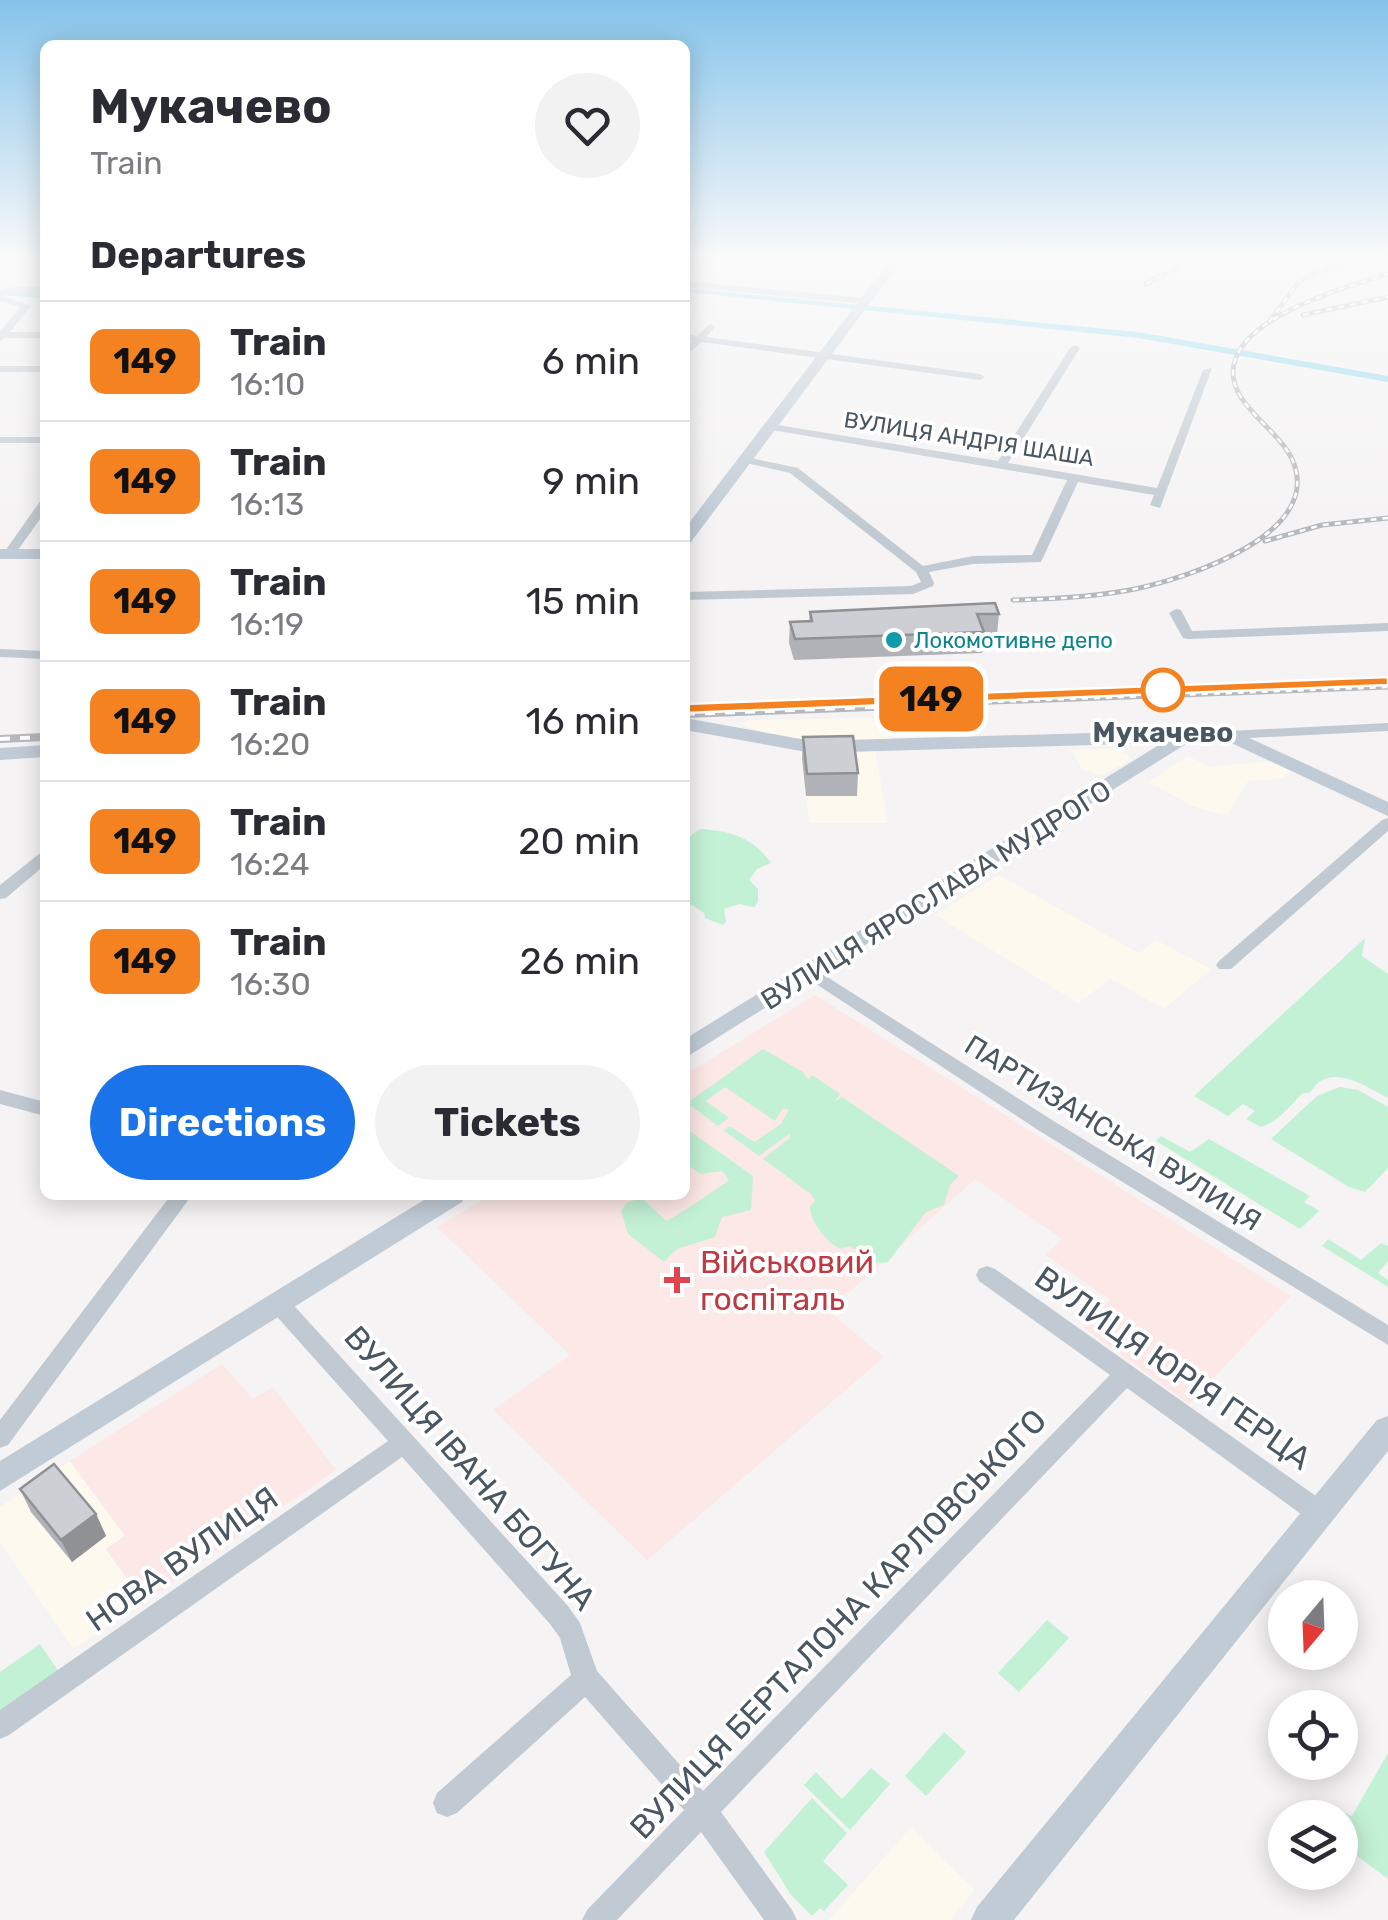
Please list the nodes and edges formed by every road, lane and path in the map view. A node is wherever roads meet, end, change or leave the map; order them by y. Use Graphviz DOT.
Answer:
graph roads {
  1 [pos="1075,348"];
  2 [pos="770,349"];
  3 [pos="831,349"];
  4 [pos="825,356"];
  5 [pos="0,369"];
  6 [pos="40,369"];
  7 [pos="1208,370"];
  8 [pos="980,377"];
  9 [pos="772,426"];
  10 [pos="0,440"];
  11 [pos="40,440"];
  12 [pos="746,460"];
  13 [pos="1000,465"];
  14 [pos="1074,477"];
  15 [pos="40,508"];
  16 [pos="690,533"];
  17 [pos="5,554"];
  18 [pos="40,554"];
  19 [pos="922,570"];
  20 [pos="690,596"];
  21 [pos="1176,613"];
  22 [pos="1388,627"];
  23 [pos="0,653"];
  24 [pos="40,655"];
  25 [pos="690,724"];
  26 [pos="1388,727"];
  27 [pos="1230,735"];
  28 [pos="1184,737"];
  29 [pos="40,751"];
  30 [pos="0,754"];
  31 [pos="1388,810"];
  32 [pos="1388,823"];
  33 [pos="40,861"];
  34 [pos="0,894"];
  35 [pos="1225,965"];
  36 [pos="810,972"];
  37 [pos="690,1047"];
  38 [pos="0,1097"];
  39 [pos="40,1108"];
  40 [pos="178,1200"];
  41 [pos="446,1200"];
  42 [pos="987,1275"];
  43 [pos="279,1304"];
  44 [pos="1388,1336"];
  45 [pos="1126,1374"];
  46 [pos="1388,1429"];
  47 [pos="0,1438"];
  48 [pos="402,1444"];
  49 [pos="0,1476"];
  50 [pos="1321,1514"];
  51 [pos="586,1680"];
  52 [pos="0,1726"];
  53 [pos="447,1803"];
  54 [pos="702,1810"];
  55 [pos="597,1920"];
  56 [pos="782,1920"];
  57 [pos="990,1920"];
  1 -- 13 [label="street"];
  2 -- 4 [label="street"];
  3 -- 4 [label="street"];
  4 -- 8 [label="street"];
  4 -- 9 [label="street"];
  5 -- 6 [label="street"];
  7 -- 14 [label="street, ВУЛИЦЯ АНДРІЯ ШАША"];
  9 -- 12 [label="street"];
  9 -- 13 [label="street, ВУЛИЦЯ АНДРІЯ ШАША"];
  10 -- 11 [label="street"];
  12 -- 16 [label="street"];
  12 -- 19 [label="street"];
  13 -- 14 [label="street, ВУЛИЦЯ АНДРІЯ ШАША"];
  14 -- 19 [label="street"];
  15 -- 17 [label="street"];
  17 -- 18 [label="street"];
  19 -- 20 [label="street"];
  21 -- 22 [label="street"];
  23 -- 24 [label="street"];
  25 -- 28 [label="street"];
  26 -- 27 [label="street"];
  27 -- 28 [label="street"];
  27 -- 31 [label="street"];
  28 -- 36 [label="street, ВУЛИЦЯ ЯРОСЛАВА МУДРОГО"];
  29 -- 30 [label="street"];
  32 -- 35 [label="street"];
  33 -- 34 [label="street"];
  36 -- 37 [label="street, ВУЛИЦЯ ЯРОСЛАВА МУДРОГО"];
  36 -- 44 [label="street, ПАРТИЗАНСЬКА ВУЛИЦЯ"];
  38 -- 39 [label="street"];
  40 -- 47 [label="street"];
  41 -- 43 [label="street"];
  42 -- 45 [label="street, ВУЛИЦЯ ЮРІЯ ГЕРЦА"];
  43 -- 48 [label="street, ВУЛИЦЯ ІВАНА БОГУНА"];
  43 -- 49 [label="street"];
  45 -- 50 [label="street, ВУЛИЦЯ ЮРІЯ ГЕРЦА"];
  45 -- 54 [label="street, ВУЛИЦЯ БЕРТАЛОНА КАРЛОВСЬКОГО"];
  46 -- 50 [label="street"];
  48 -- 51 [label="street, ВУЛИЦЯ ІВАНА БОГУНА"];
  48 -- 52 [label="street, НОВА ВУЛИЦЯ"];
  50 -- 57 [label="street"];
  51 -- 53 [label="street"];
  51 -- 54 [label="street, ВУЛИЦЯ ІВАНА БОГУНА"];
  54 -- 55 [label="street, ВУЛИЦЯ БЕРТАЛОНА КАРЛОВСЬКОГО"];
  54 -- 56 [label="street, ВУЛИЦЯ ІВАНА БОГУНА"];
}
